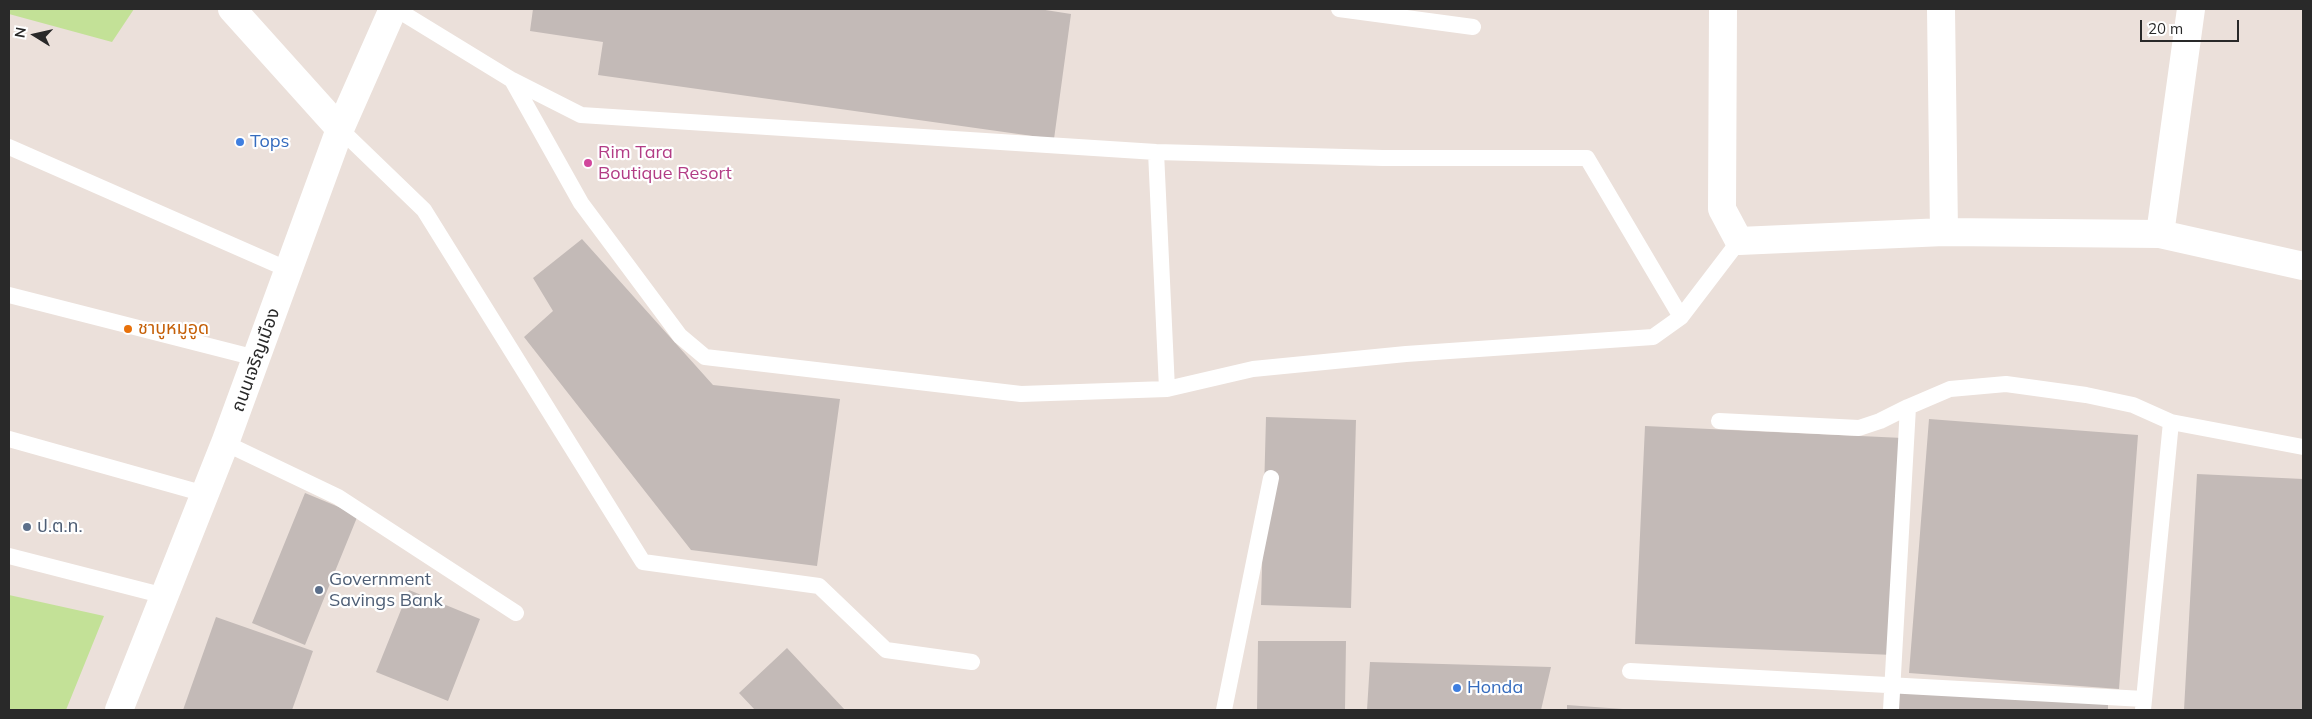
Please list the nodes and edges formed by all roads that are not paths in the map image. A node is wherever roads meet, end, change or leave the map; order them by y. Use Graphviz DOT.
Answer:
graph roads {
  1 [pos="232,9"];
  2 [pos="394,9"];
  3 [pos="1339,9"];
  4 [pos="1723,9"];
  5 [pos="1941,9"];
  6 [pos="2191,9"];
  7 [pos="1473,26"];
  8 [pos="512,80"];
  9 [pos="340,129"];
  10 [pos="9,147"];
  11 [pos="1156,152"];
  12 [pos="1944,232"];
  13 [pos="2160,234"];
  14 [pos="1739,241"];
  15 [pos="2303,266"];
  16 [pos="289,270"];
  17 [pos="9,295"];
  18 [pos="1681,317"];
  19 [pos="256,358"];
  20 [pos="1167,389"];
  21 [pos="1908,407"];
  22 [pos="1719,421"];
  23 [pos="2171,422"];
  24 [pos="9,440"];
  25 [pos="225,443"];
  26 [pos="2303,447"];
  27 [pos="1270,478"];
  28 [pos="205,494"];
  29 [pos="9,556"];
  30 [pos="165,596"];
  31 [pos="516,613"];
  32 [pos="972,662"];
  33 [pos="1630,671"];
  34 [pos="1893,686"];
  35 [pos="2144,704"];
  36 [pos="119,710"];
  37 [pos="1224,710"];
  38 [pos="1891,710"];
  1 -- 9 [label="street"];
  2 -- 8 [label="lane"];
  2 -- 9 [label="street, ถนนเจริญเมือง"];
  3 -- 7 [label="lane"];
  4 -- 14 [label="street"];
  5 -- 12 [label="street"];
  6 -- 13 [label="street"];
  8 -- 11 [label="lane"];
  8 -- 20 [label="lane"];
  9 -- 16 [label="street, ถนนเจริญเมือง"];
  9 -- 32 [label="lane"];
  10 -- 16 [label="lane"];
  11 -- 18 [label="lane"];
  11 -- 20 [label="lane"];
  12 -- 13 [label="street"];
  12 -- 14 [label="street"];
  13 -- 15 [label="street"];
  14 -- 18 [label="lane"];
  16 -- 19 [label="street, ถนนเจริญเมือง"];
  17 -- 19 [label="lane"];
  18 -- 20 [label="lane"];
  19 -- 25 [label="street, ถนนเจริญเมือง"];
  21 -- 22 [label="lane"];
  21 -- 23 [label="lane"];
  21 -- 34 [label="lane"];
  23 -- 26 [label="lane"];
  23 -- 35 [label="lane"];
  24 -- 28 [label="lane"];
  25 -- 28 [label="street, ถนนเจริญเมือง"];
  25 -- 31 [label="lane"];
  27 -- 37 [label="lane"];
  28 -- 30 [label="street, ถนนเจริญเมือง"];
  29 -- 30 [label="lane"];
  30 -- 36 [label="street, ถนนเจริญเมือง"];
  33 -- 34 [label="lane"];
  34 -- 35 [label="lane"];
  34 -- 38 [label="lane"];
}
